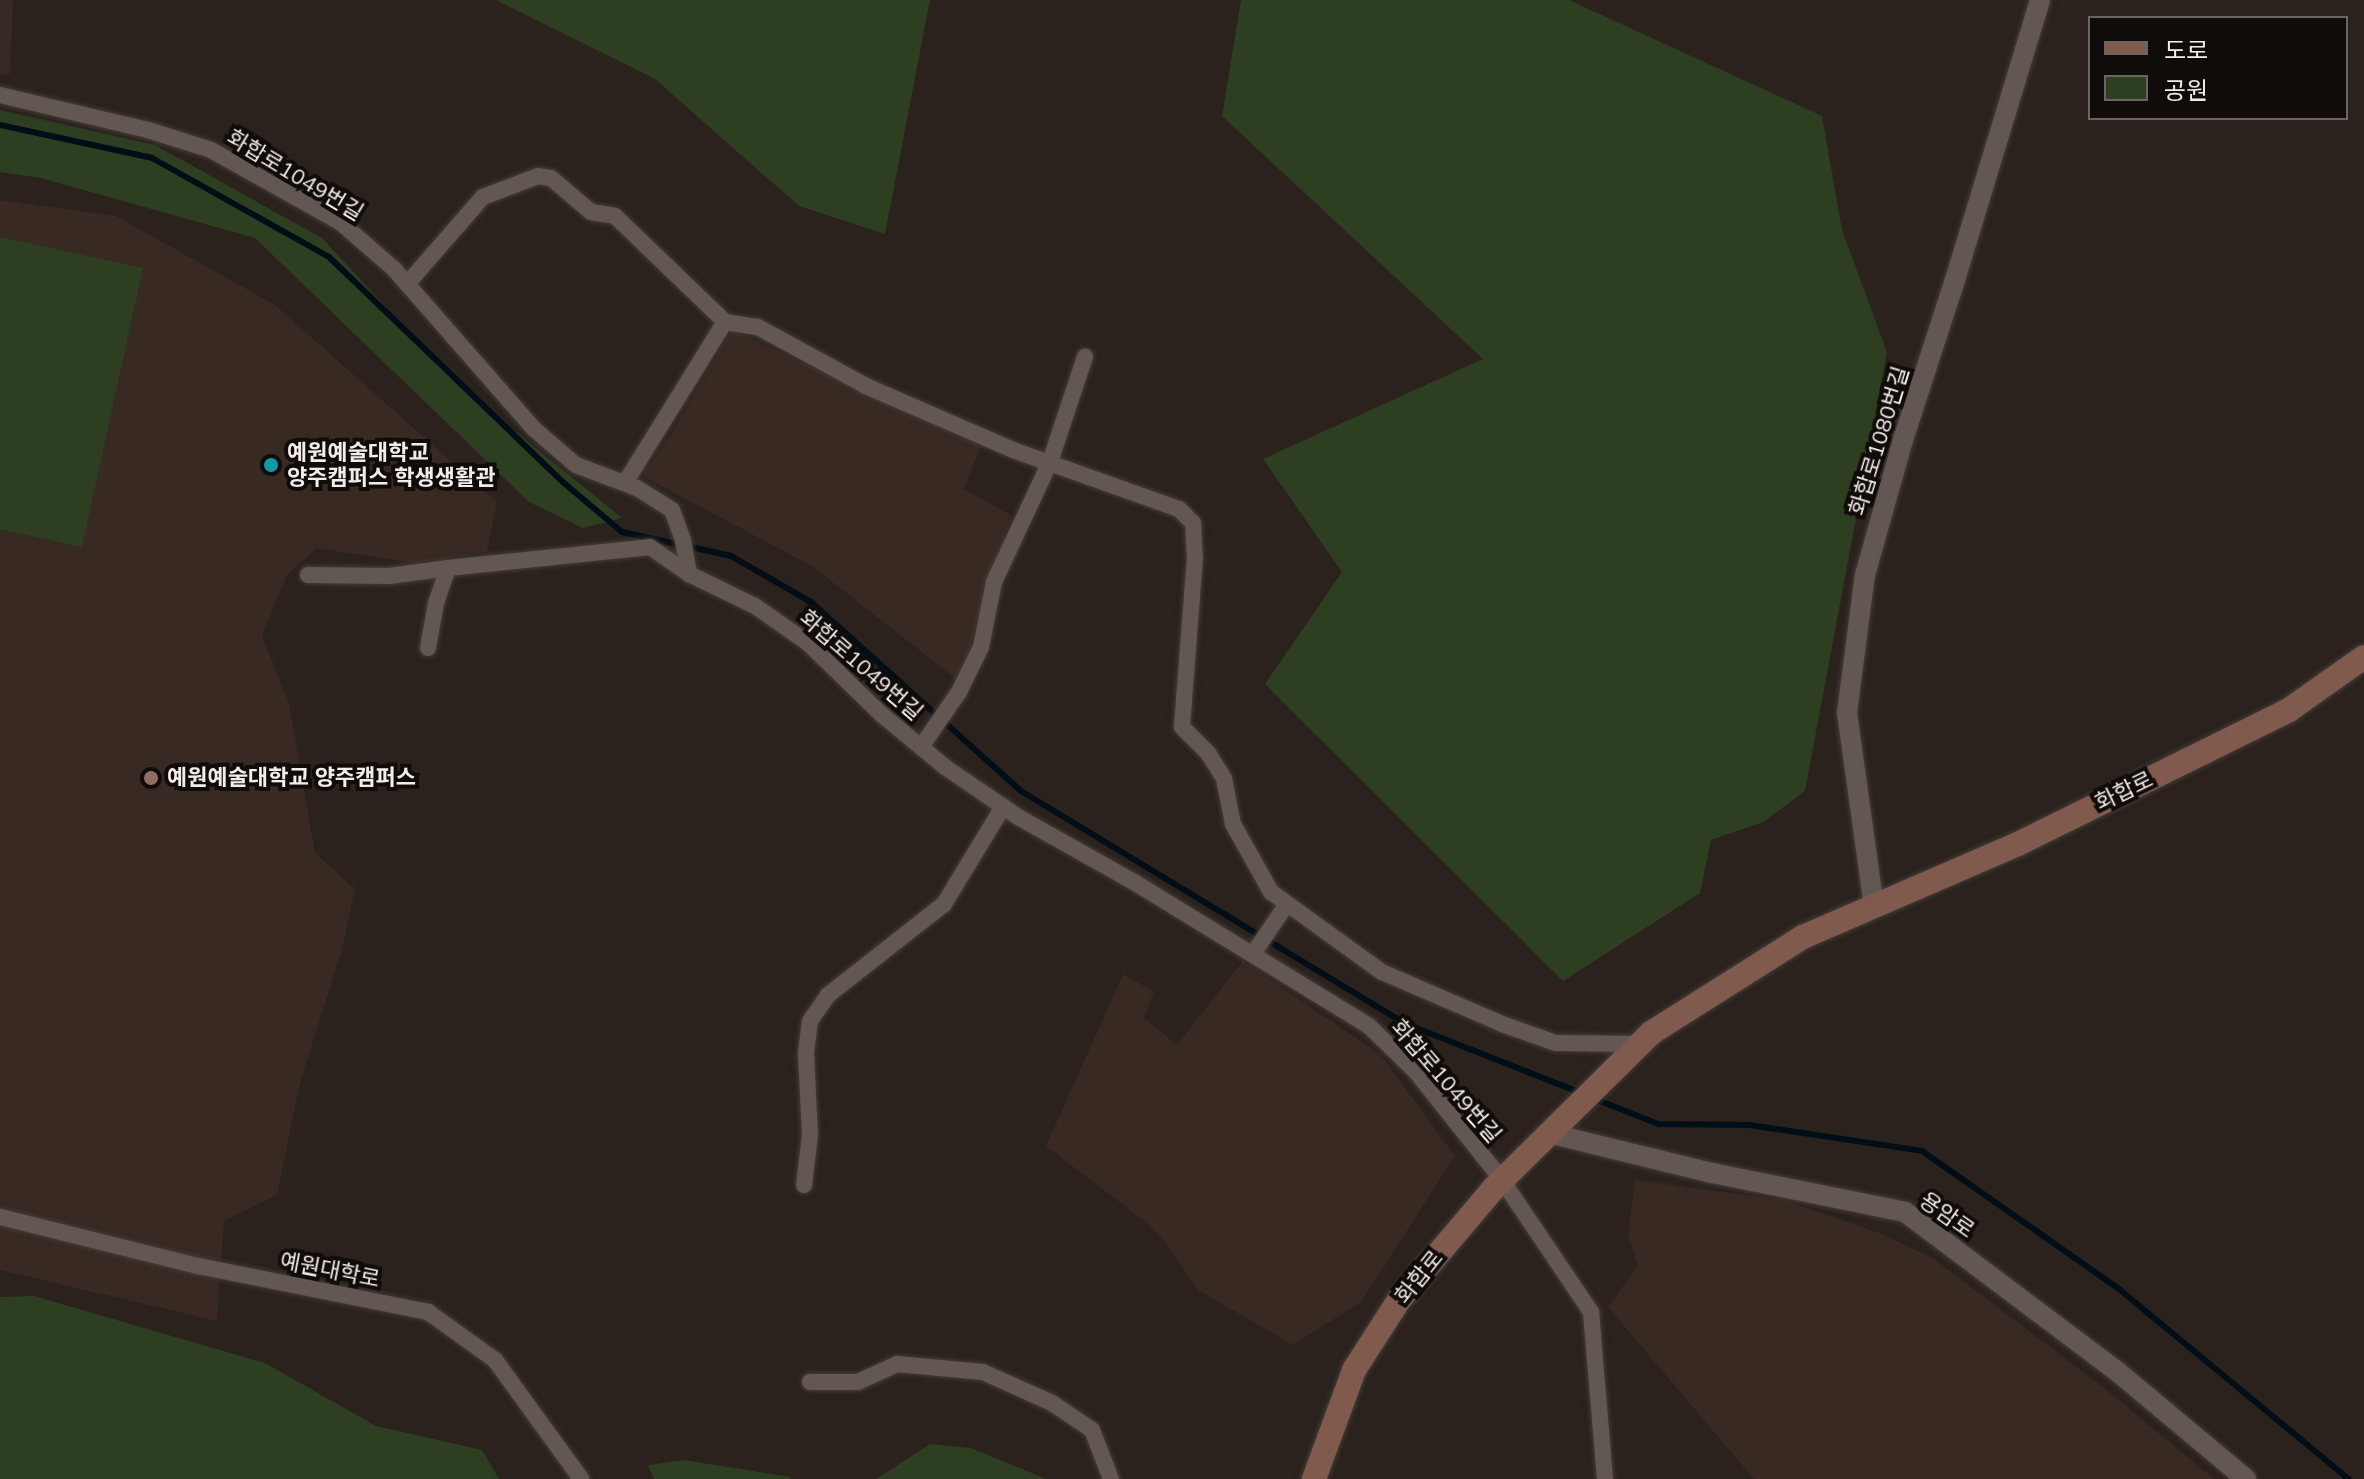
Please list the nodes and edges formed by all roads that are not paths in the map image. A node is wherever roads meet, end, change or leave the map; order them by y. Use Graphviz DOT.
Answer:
graph roads {
  1 [pos="2040,0"];
  2 [pos="0,95"];
  3 [pos="407,284"];
  4 [pos="725,322"];
  5 [pos="1085,357"];
  6 [pos="1050,462"];
  7 [pos="625,483"];
  8 [pos="688,567"];
  9 [pos="448,568"];
  10 [pos="308,575"];
  11 [pos="428,648"];
  12 [pos="2364,657"];
  13 [pos="921,747"];
  14 [pos="1003,807"];
  15 [pos="1874,907"];
  16 [pos="1284,910"];
  17 [pos="1255,951"];
  18 [pos="1641,1044"];
  19 [pos="1552,1134"];
  20 [pos="1502,1180"];
  21 [pos="804,1185"];
  22 [pos="0,1217"];
  23 [pos="810,1382"];
  24 [pos="581,1479"];
  25 [pos="1111,1479"];
  26 [pos="1314,1479"];
  27 [pos="1605,1479"];
  28 [pos="2246,1479"];
  1 -- 15 [label="street, 화합로1080번길"];
  2 -- 3 [label="street, 화합로1049번길"];
  3 -- 4 [label="street"];
  3 -- 7 [label="street, 화합로1049번길"];
  4 -- 6 [label="street"];
  4 -- 7 [label="street"];
  5 -- 6 [label="street"];
  6 -- 13 [label="street"];
  6 -- 16 [label="street"];
  7 -- 8 [label="street, 화합로1049번길"];
  8 -- 9 [label="street"];
  8 -- 13 [label="street, 화합로1049번길"];
  9 -- 10 [label="street"];
  9 -- 11 [label="street"];
  12 -- 15 [label="main road, 화합로"];
  13 -- 14 [label="street, 화합로1049번길"];
  14 -- 17 [label="street, 화합로1049번길"];
  14 -- 21 [label="street"];
  15 -- 18 [label="main road, 화합로"];
  16 -- 17 [label="street"];
  16 -- 18 [label="street"];
  17 -- 20 [label="street, 화합로1049번길"];
  18 -- 19 [label="main road, 화합로"];
  19 -- 20 [label="main road, 화합로"];
  19 -- 28 [label="street, 용암로"];
  20 -- 26 [label="main road, 화합로"];
  20 -- 27 [label="street, 화합로1049번길"];
  22 -- 24 [label="street, 예원대학로"];
  23 -- 25 [label="street"];
}
